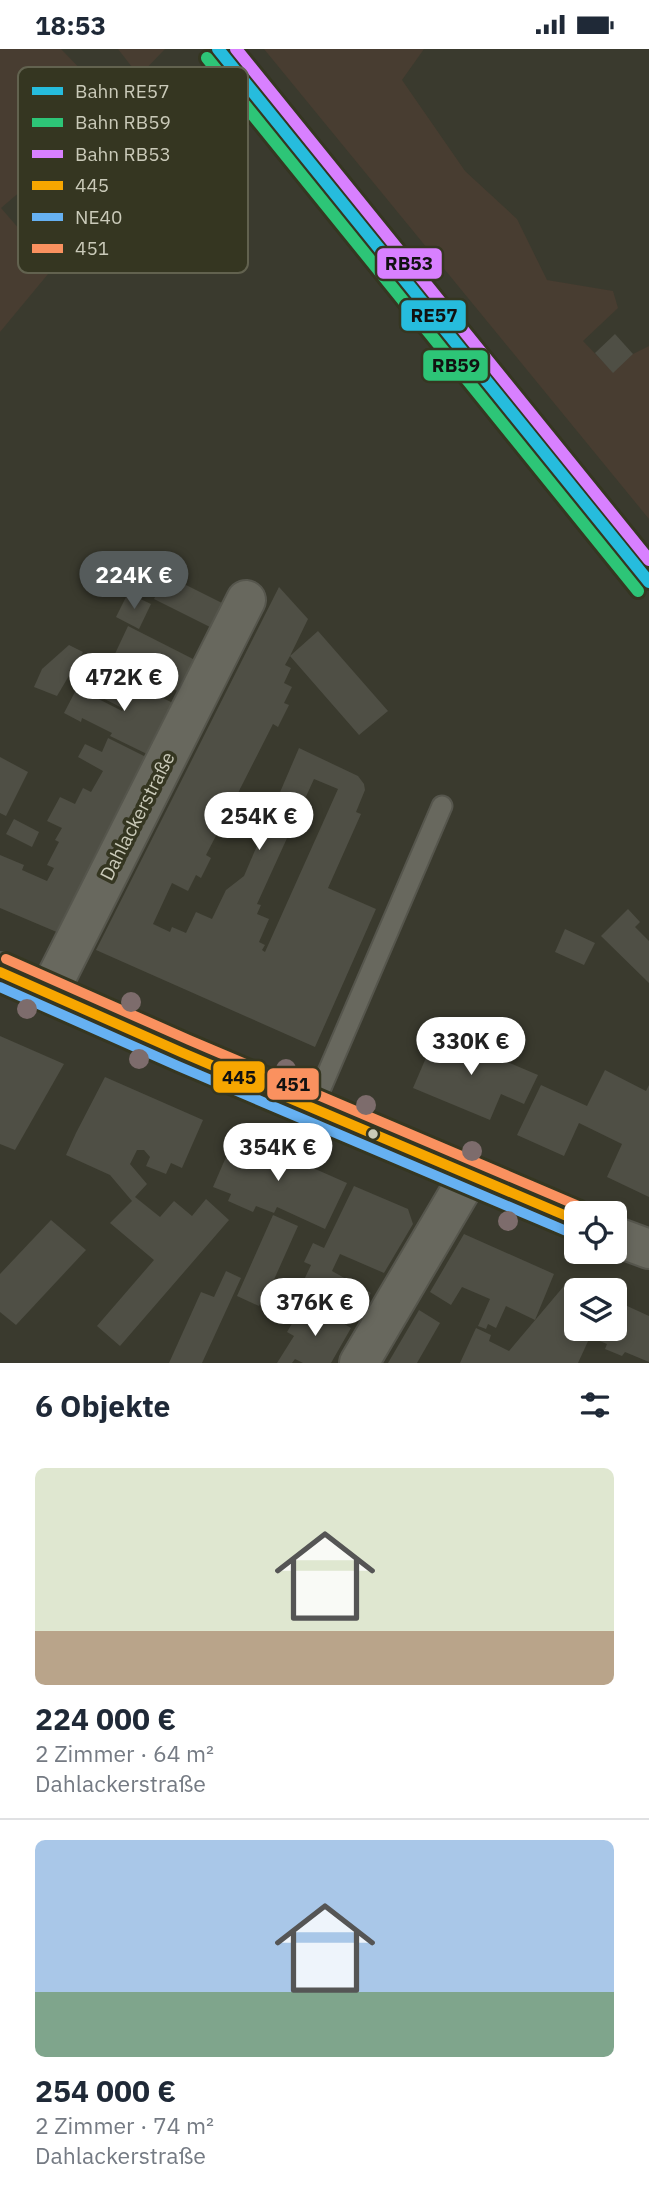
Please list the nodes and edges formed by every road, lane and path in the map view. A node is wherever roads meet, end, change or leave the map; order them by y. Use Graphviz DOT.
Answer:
graph roads {
  1 [pos="246,600"];
  2 [pos="442,806"];
  3 [pos="0,972"];
  4 [pos="48,994"];
  5 [pos="312,1108"];
  6 [pos="469,1176"];
  7 [pos="564,1215"];
  8 [pos="627,1241"];
  9 [pos="649,1249"];
  10 [pos="359,1363"];
  1 -- 4 [label="street, Dahlackerstraße"];
  2 -- 5 [label="lane"];
  3 -- 4 [label="street"];
  4 -- 5 [label="street"];
  5 -- 6 [label="street"];
  6 -- 7 [label="street"];
  6 -- 10 [label="street"];
  8 -- 9 [label="street"];
}
